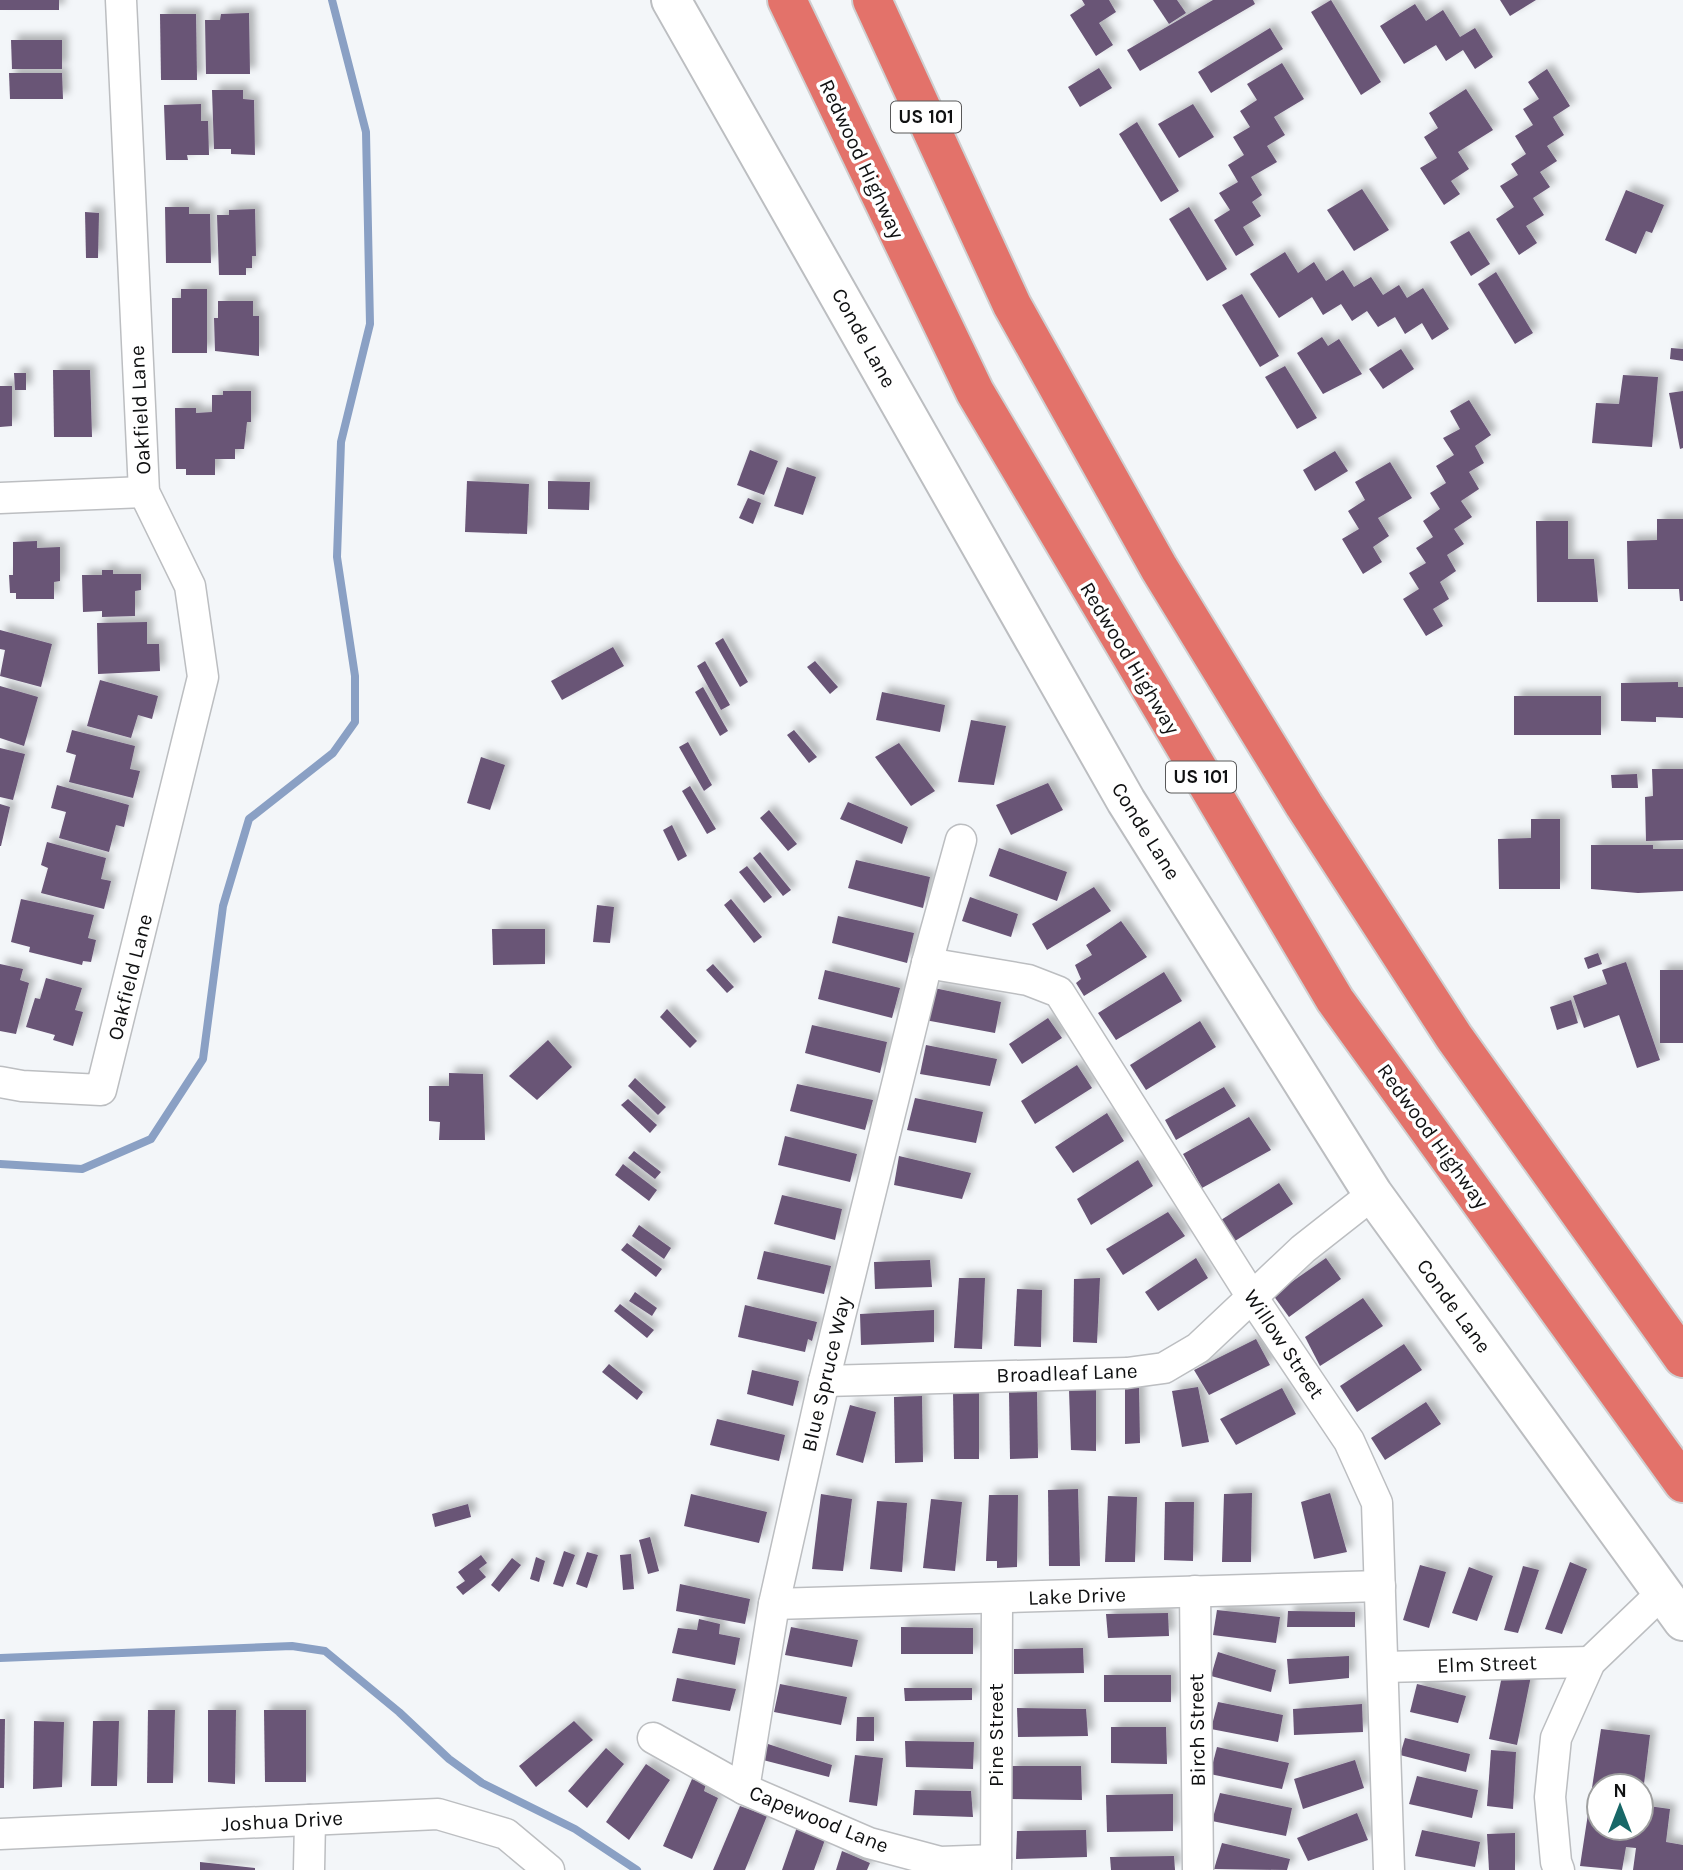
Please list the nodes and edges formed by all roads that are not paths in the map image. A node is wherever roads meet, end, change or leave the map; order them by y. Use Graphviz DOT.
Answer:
graph roads {
  1 [pos="121,0"];
  2 [pos="671,0"];
  3 [pos="762,0"];
  4 [pos="787,0"];
  5 [pos="872,0"];
  6 [pos="894,0"];
  7 [pos="980,234"];
  8 [pos="916,274"];
  9 [pos="144,492"];
  10 [pos="0,498"];
  11 [pos="961,840"];
  12 [pos="927,963"];
  13 [pos="0,1082"];
  14 [pos="1373,1194"];
  15 [pos="1252,1297"];
  16 [pos="1683,1358"];
  17 [pos="824,1381"];
  18 [pos="1683,1483"];
  19 [pos="1380,1586"];
  20 [pos="1195,1591"];
  21 [pos="996,1599"];
  22 [pos="774,1604"];
  23 [pos="1673,1607"];
  24 [pos="1590,1661"];
  25 [pos="1384,1667"];
  26 [pos="653,1738"];
  27 [pos="744,1789"];
  28 [pos="310,1820"];
  29 [pos="0,1834"];
  30 [pos="996,1865"];
  31 [pos="309,1870"];
  32 [pos="549,1870"];
  33 [pos="1198,1870"];
  34 [pos="1389,1870"];
  35 [pos="1559,1870"];
  1 -- 9 [label="street, Oakfield Lane"];
  2 -- 14 [label="street, Conde Lane"];
  3 -- 8 [label="highway"];
  4 -- 8 [label="highway, Redwood Highway / US 101"];
  5 -- 7 [label="highway, US 101"];
  6 -- 7 [label="highway"];
  7 -- 16 [label="highway, US 101"];
  8 -- 18 [label="highway, Redwood Highway / US 101"];
  9 -- 10 [label="street"];
  9 -- 13 [label="street, Oakfield Lane"];
  11 -- 12 [label="street"];
  12 -- 15 [label="street, Willow Street"];
  12 -- 17 [label="street, Blue Spruce Way"];
  14 -- 15 [label="street, Broadleaf Lane"];
  14 -- 23 [label="street, Conde Lane"];
  15 -- 17 [label="street, Broadleaf Lane"];
  15 -- 19 [label="street, Willow Street"];
  17 -- 22 [label="street, Blue Spruce Way"];
  19 -- 20 [label="street, Lake Drive"];
  19 -- 25 [label="street, Willow Street"];
  20 -- 21 [label="street, Lake Drive"];
  20 -- 33 [label="street, Birch Street"];
  21 -- 22 [label="street, Lake Drive"];
  21 -- 30 [label="street, Pine Street"];
  22 -- 27 [label="street, Blue Spruce Way"];
  23 -- 24 [label="street"];
  24 -- 25 [label="street, Elm Street"];
  24 -- 35 [label="street"];
  25 -- 34 [label="street, Willow Street"];
  26 -- 27 [label="street, Capewood Lane"];
  27 -- 30 [label="street, Capewood Lane"];
  28 -- 29 [label="street, Joshua Drive"];
  28 -- 31 [label="street"];
  28 -- 32 [label="street, Joshua Drive"];
}
